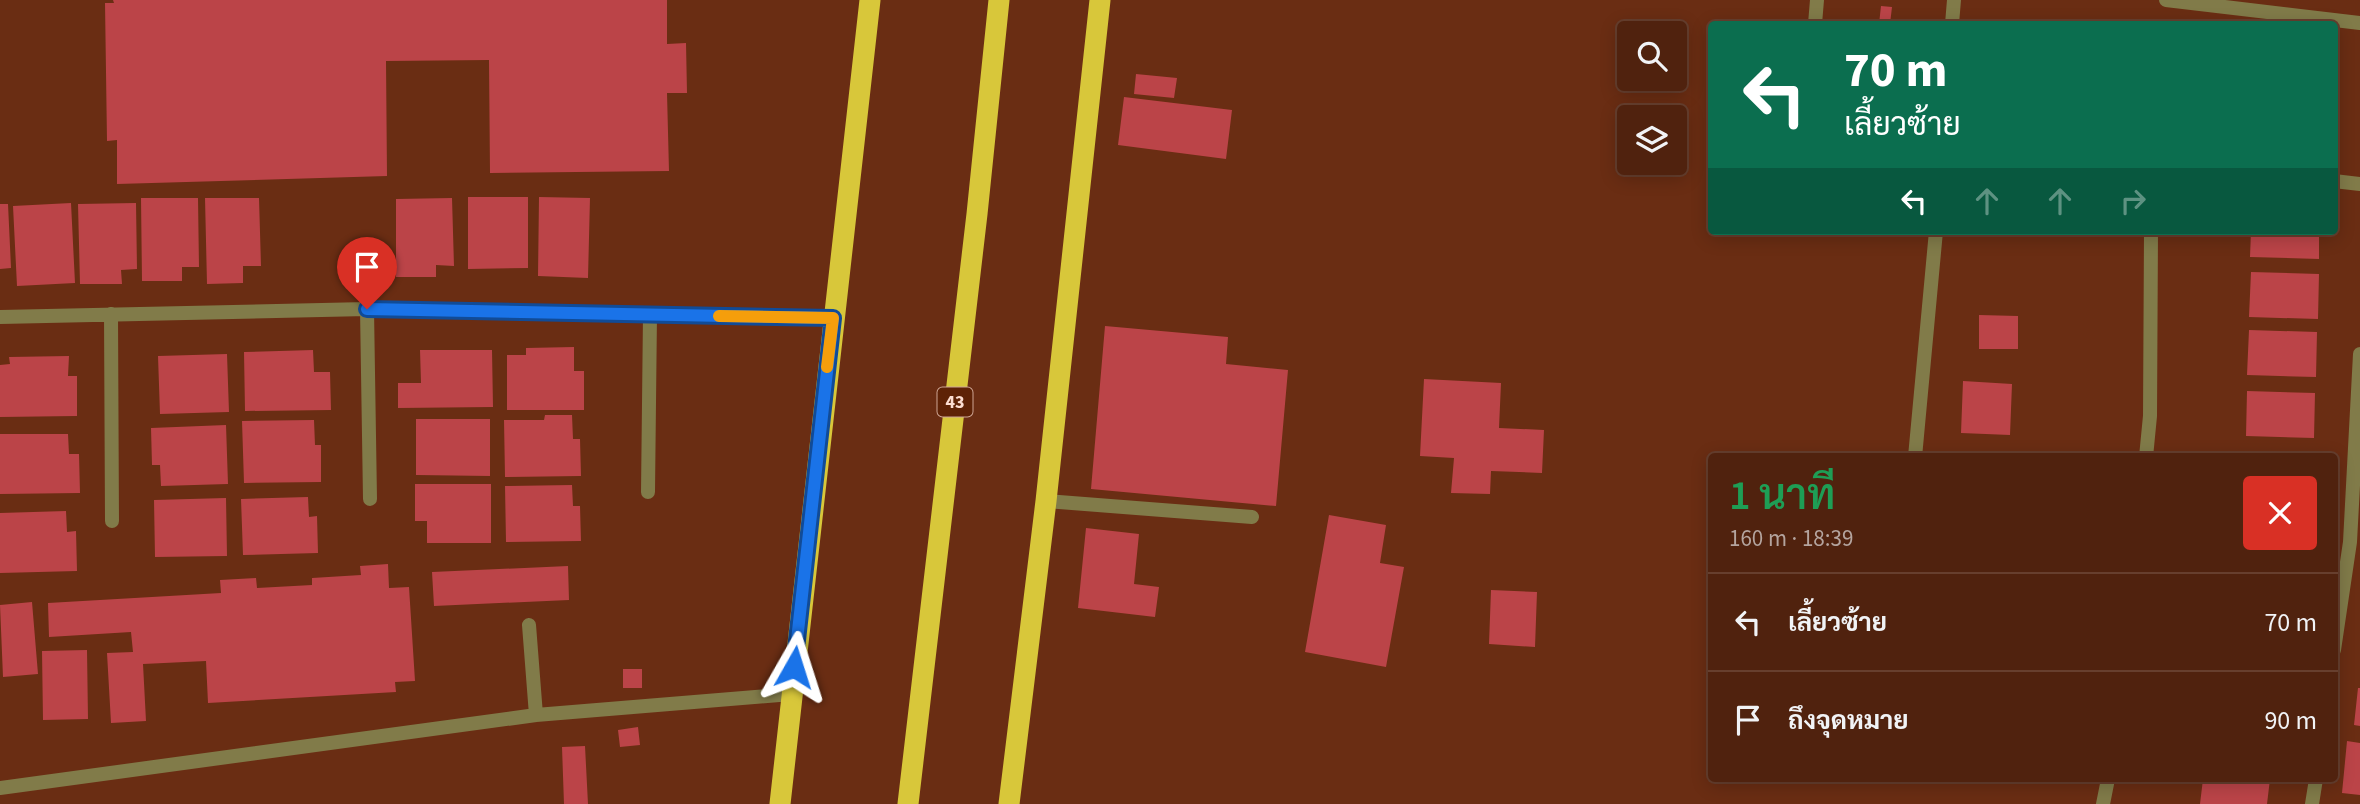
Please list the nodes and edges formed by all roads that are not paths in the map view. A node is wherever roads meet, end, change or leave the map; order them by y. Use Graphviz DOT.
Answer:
graph roads {
  1 [pos="870,0"];
  2 [pos="999,0"];
  3 [pos="1100,0"];
  4 [pos="1817,0"];
  5 [pos="1954,0"];
  6 [pos="2172,0"];
  7 [pos="1815,21"];
  8 [pos="1952,21"];
  9 [pos="2360,23"];
  10 [pos="2338,181"];
  11 [pos="2360,184"];
  12 [pos="1936,235"];
  13 [pos="2151,235"];
  14 [pos="367,309"];
  15 [pos="111,314"];
  16 [pos="650,314"];
  17 [pos="0,317"];
  18 [pos="833,318"];
  19 [pos="2360,354"];
  20 [pos="1915,453"];
  21 [pos="2146,453"];
  22 [pos="648,492"];
  23 [pos="370,499"];
  24 [pos="1046,501"];
  25 [pos="1252,517"];
  26 [pos="112,521"];
  27 [pos="2338,623"];
  28 [pos="529,625"];
  29 [pos="791,694"];
  30 [pos="536,715"];
  31 [pos="2107,782"];
  32 [pos="2316,782"];
  33 [pos="0,789"];
  34 [pos="780,804"];
  35 [pos="908,804"];
  36 [pos="1009,804"];
  37 [pos="2103,804"];
  38 [pos="2312,804"];
  1 -- 18 [label="highway"];
  2 -- 35 [label="highway, 43"];
  3 -- 24 [label="highway"];
  4 -- 7 [label="street"];
  5 -- 8 [label="street"];
  6 -- 9 [label="street"];
  10 -- 11 [label="street"];
  12 -- 20 [label="street"];
  13 -- 21 [label="street"];
  14 -- 15 [label="street"];
  14 -- 16 [label="street"];
  14 -- 23 [label="street"];
  15 -- 17 [label="street"];
  15 -- 26 [label="street"];
  16 -- 18 [label="street"];
  16 -- 22 [label="street"];
  18 -- 29 [label="highway"];
  19 -- 27 [label="street"];
  24 -- 25 [label="street"];
  24 -- 36 [label="highway"];
  28 -- 30 [label="street"];
  29 -- 30 [label="street"];
  29 -- 34 [label="highway"];
  30 -- 33 [label="street"];
  31 -- 37 [label="street"];
  32 -- 38 [label="street"];
}
